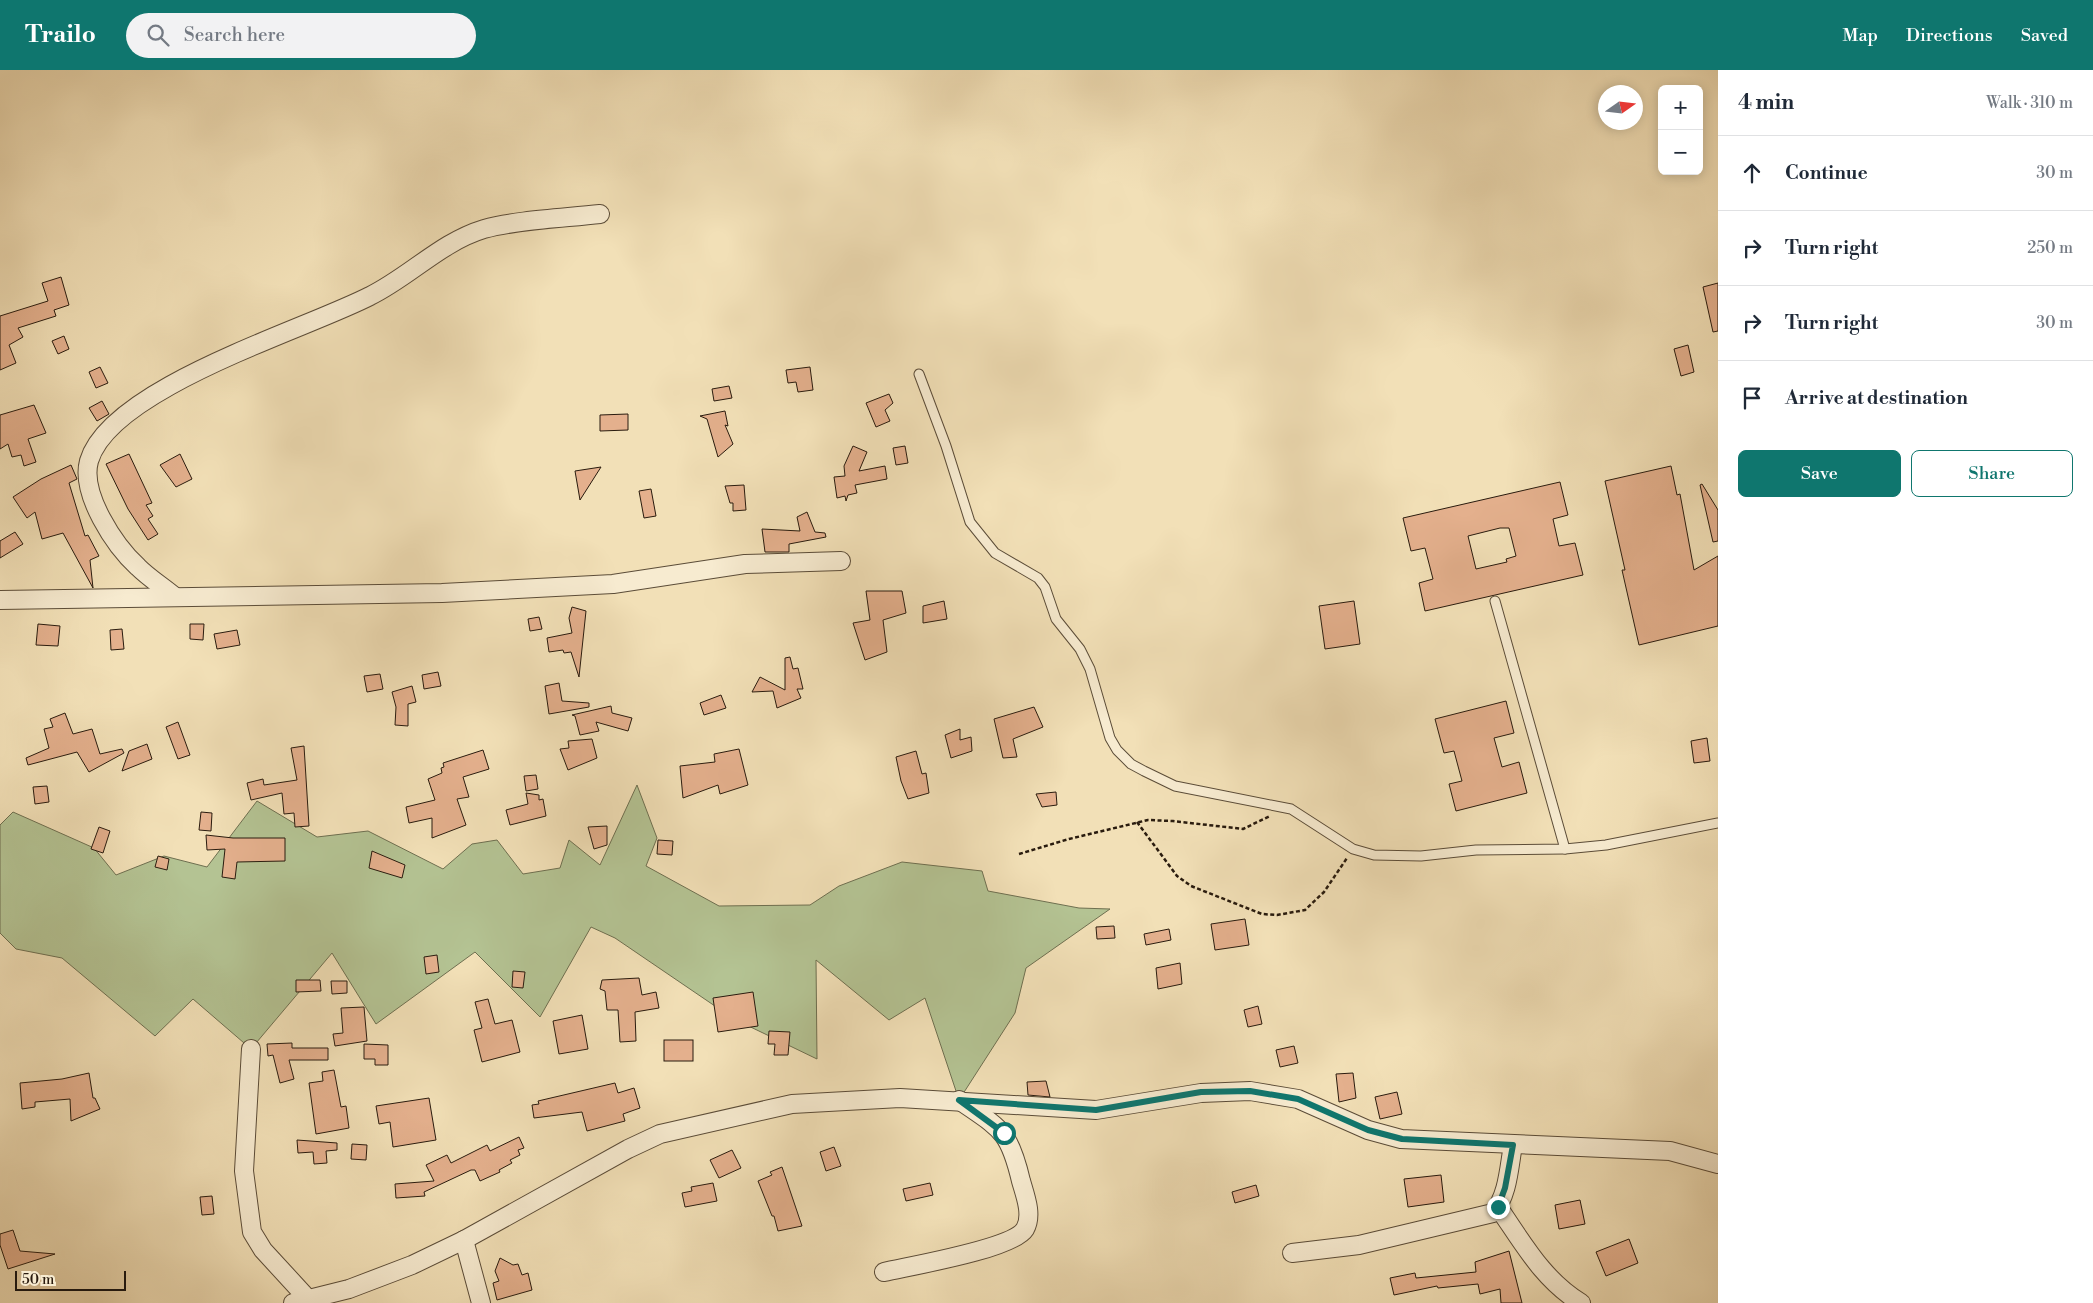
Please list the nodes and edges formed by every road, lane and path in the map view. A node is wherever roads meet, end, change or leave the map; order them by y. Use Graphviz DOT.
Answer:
graph roads {
  1 [pos="600,214"];
  2 [pos="919,374"];
  3 [pos="842,561"];
  4 [pos="174,596"];
  5 [pos="0,600"];
  6 [pos="1495,601"];
  7 [pos="1284,807"];
  8 [pos="1138,822"];
  9 [pos="1718,823"];
  10 [pos="1354,849"];
  11 [pos="1565,849"];
  12 [pos="1019,854"];
  13 [pos="251,1049"];
  14 [pos="959,1100"];
  15 [pos="1513,1145"];
  16 [pos="1718,1164"];
  17 [pos="1498,1207"];
  18 [pos="464,1240"];
  19 [pos="1292,1253"];
  20 [pos="884,1272"];
  21 [pos="300,1301"];
  22 [pos="481,1303"];
  23 [pos="1581,1303"];
  1 -- 4 [label="street"];
  2 -- 7 [label="lane"];
  3 -- 4 [label="street"];
  4 -- 5 [label="street"];
  6 -- 11 [label="lane"];
  7 -- 8 [label="path"];
  7 -- 10 [label="lane"];
  8 -- 10 [label="path"];
  8 -- 12 [label="path"];
  9 -- 11 [label="lane"];
  10 -- 11 [label="lane"];
  13 -- 21 [label="street"];
  14 -- 15 [label="street"];
  14 -- 18 [label="street"];
  14 -- 20 [label="street"];
  15 -- 16 [label="street"];
  15 -- 17 [label="street"];
  17 -- 19 [label="street"];
  17 -- 23 [label="street"];
  18 -- 21 [label="street"];
  18 -- 22 [label="street"];
}
